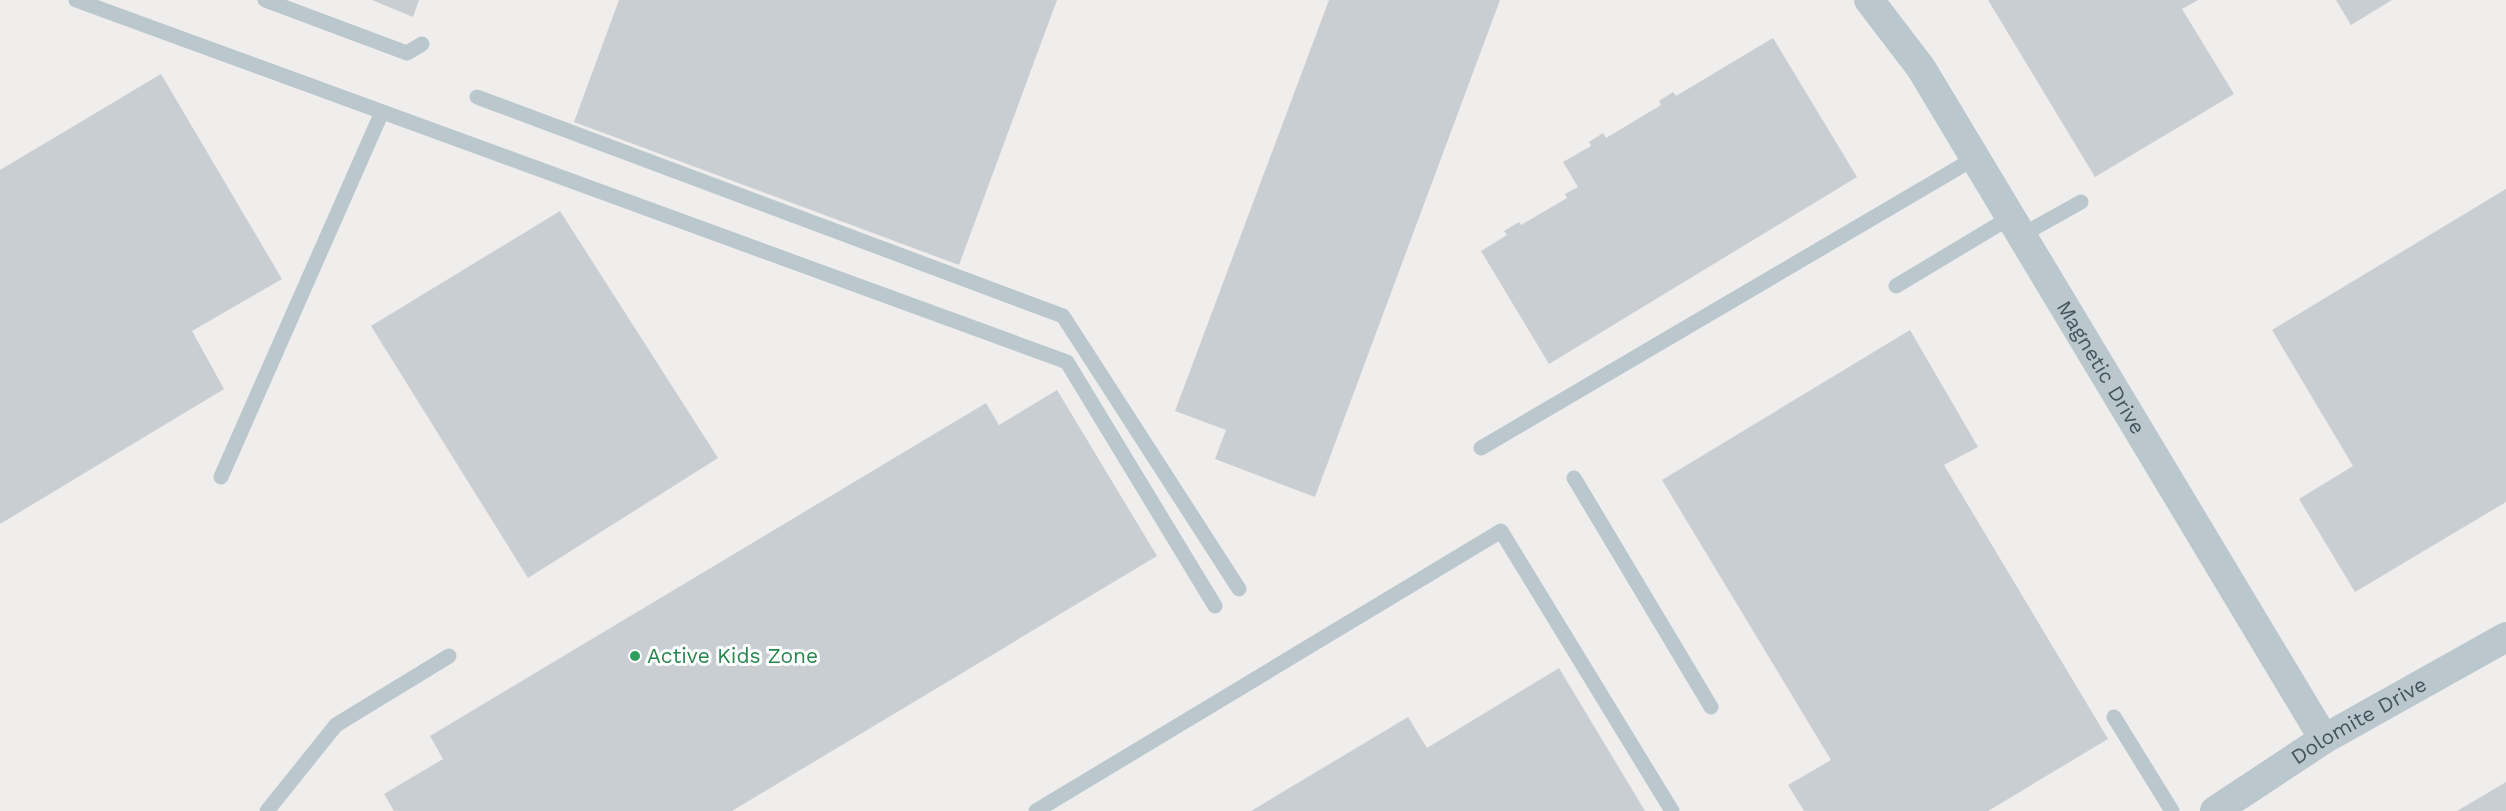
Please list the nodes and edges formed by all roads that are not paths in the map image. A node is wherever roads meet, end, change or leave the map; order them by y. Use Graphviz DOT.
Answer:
graph roads {
  1 [pos="76,0"];
  2 [pos="265,0"];
  3 [pos="1869,0"];
  4 [pos="422,44"];
  5 [pos="477,97"];
  6 [pos="382,112"];
  7 [pos="1975,158"];
  8 [pos="2081,202"];
  9 [pos="2016,226"];
  10 [pos="1896,286"];
  11 [pos="1481,448"];
  12 [pos="221,477"];
  13 [pos="1574,478"];
  14 [pos="1239,589"];
  15 [pos="1215,606"];
  16 [pos="2506,636"];
  17 [pos="449,656"];
  18 [pos="1711,707"];
  19 [pos="2114,717"];
  20 [pos="2324,739"];
  21 [pos="2231,806"];
  22 [pos="267,811"];
  23 [pos="1036,811"];
  24 [pos="1672,811"];
  25 [pos="2172,811"];
  1 -- 6 [label="lane"];
  2 -- 4 [label="lane"];
  3 -- 7 [label="street, Magnetic Drive"];
  5 -- 14 [label="lane"];
  6 -- 12 [label="lane"];
  6 -- 15 [label="lane"];
  7 -- 9 [label="street, Magnetic Drive"];
  7 -- 11 [label="lane"];
  8 -- 9 [label="lane"];
  9 -- 10 [label="lane"];
  9 -- 20 [label="street, Magnetic Drive"];
  13 -- 18 [label="lane"];
  16 -- 20 [label="street, Dolomite Drive"];
  17 -- 22 [label="lane"];
  19 -- 25 [label="lane"];
  20 -- 21 [label="street, Dolomite Drive"];
  23 -- 24 [label="lane"];
}
